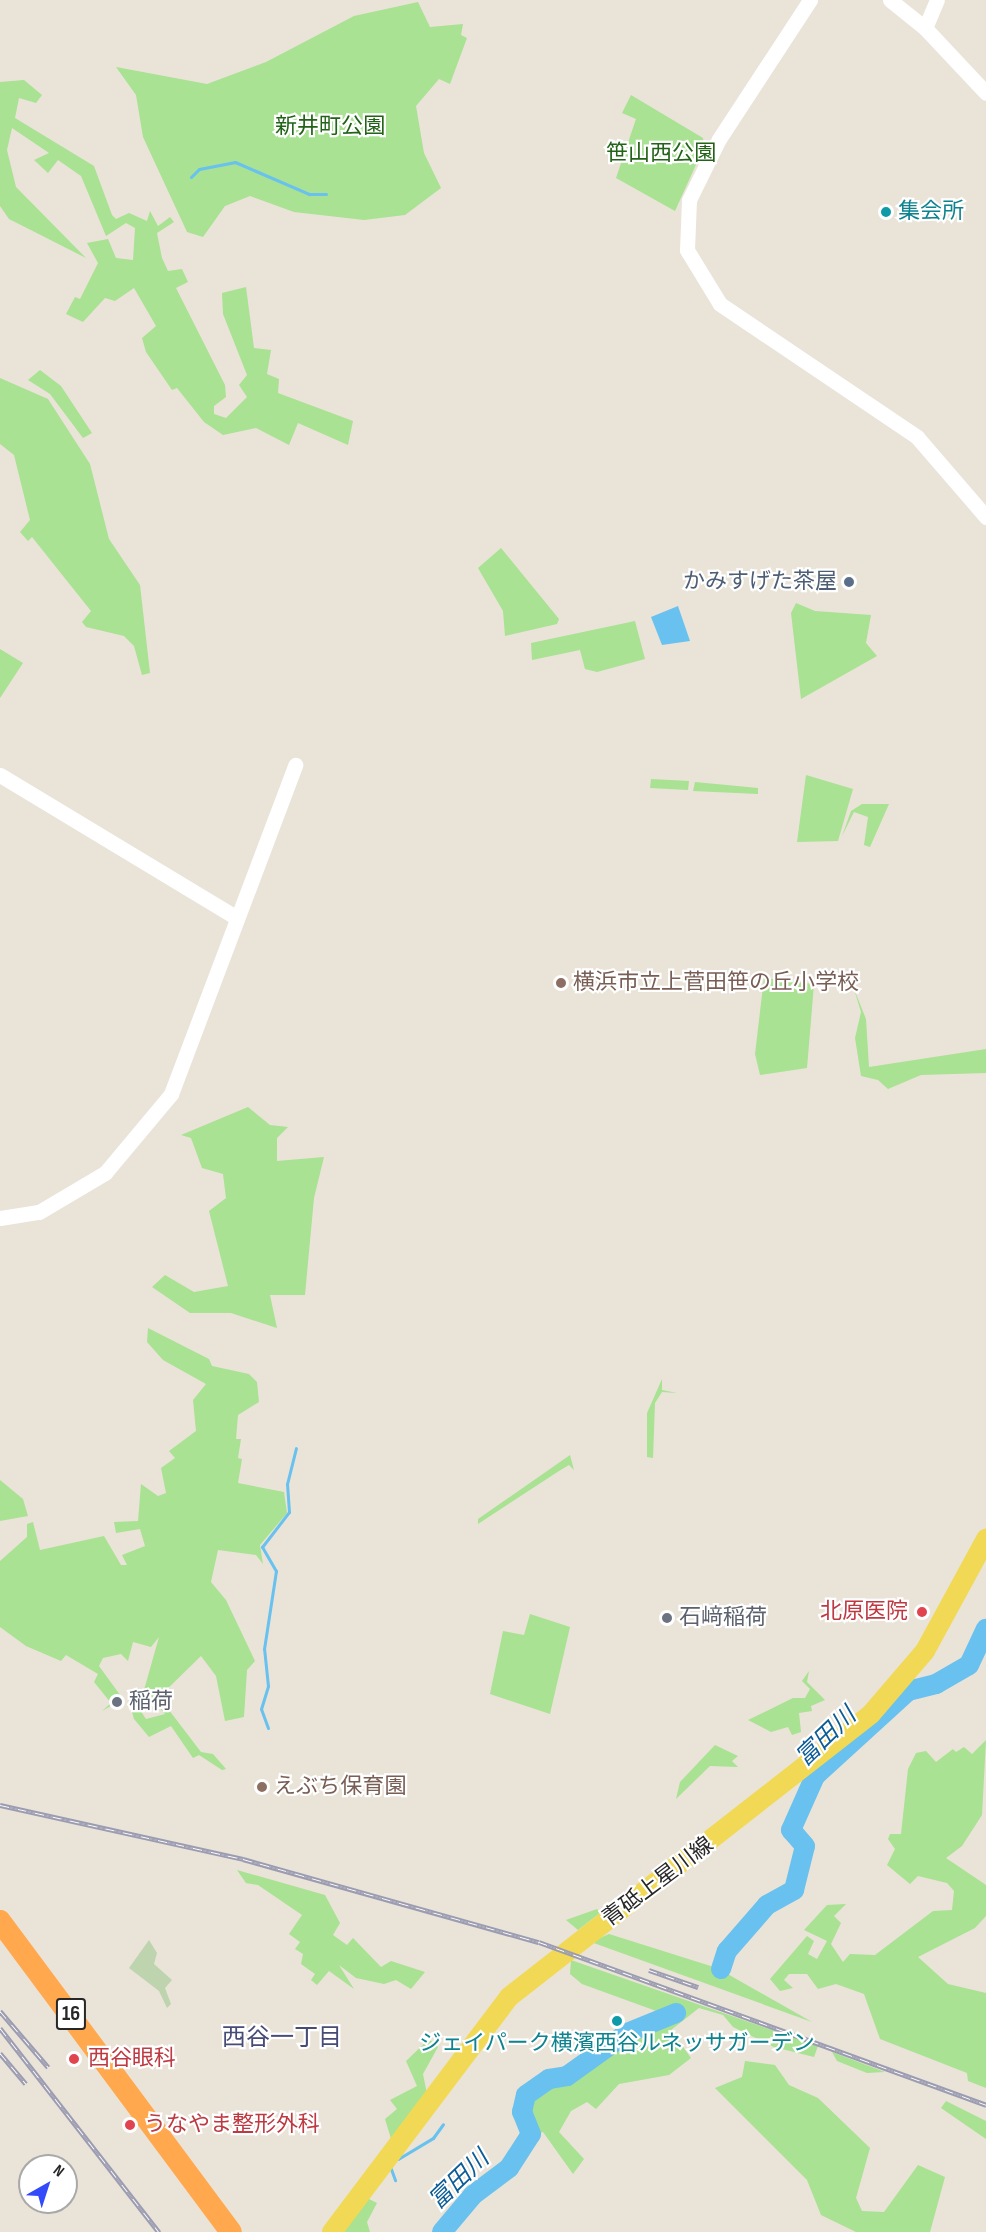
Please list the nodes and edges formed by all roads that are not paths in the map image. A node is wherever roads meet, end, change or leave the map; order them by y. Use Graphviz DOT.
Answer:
graph roads {
  1 [pos="810,0"];
  2 [pos="890,0"];
  3 [pos="937,0"];
  4 [pos="925,28"];
  5 [pos="986,93"];
  6 [pos="986,517"];
  7 [pos="295,765"];
  8 [pos="0,775"];
  9 [pos="234,916"];
  10 [pos="0,1218"];
  11 [pos="986,1539"];
  12 [pos="0,1921"];
  13 [pos="231,2232"];
  14 [pos="332,2232"];
  1 -- 6 [label="street"];
  2 -- 4 [label="street"];
  3 -- 4 [label="street"];
  4 -- 5 [label="street"];
  7 -- 9 [label="street"];
  8 -- 9 [label="street"];
  9 -- 10 [label="street"];
  11 -- 14 [label="main road, 青砥上星川線"];
  12 -- 13 [label="highway, 16"];
}
